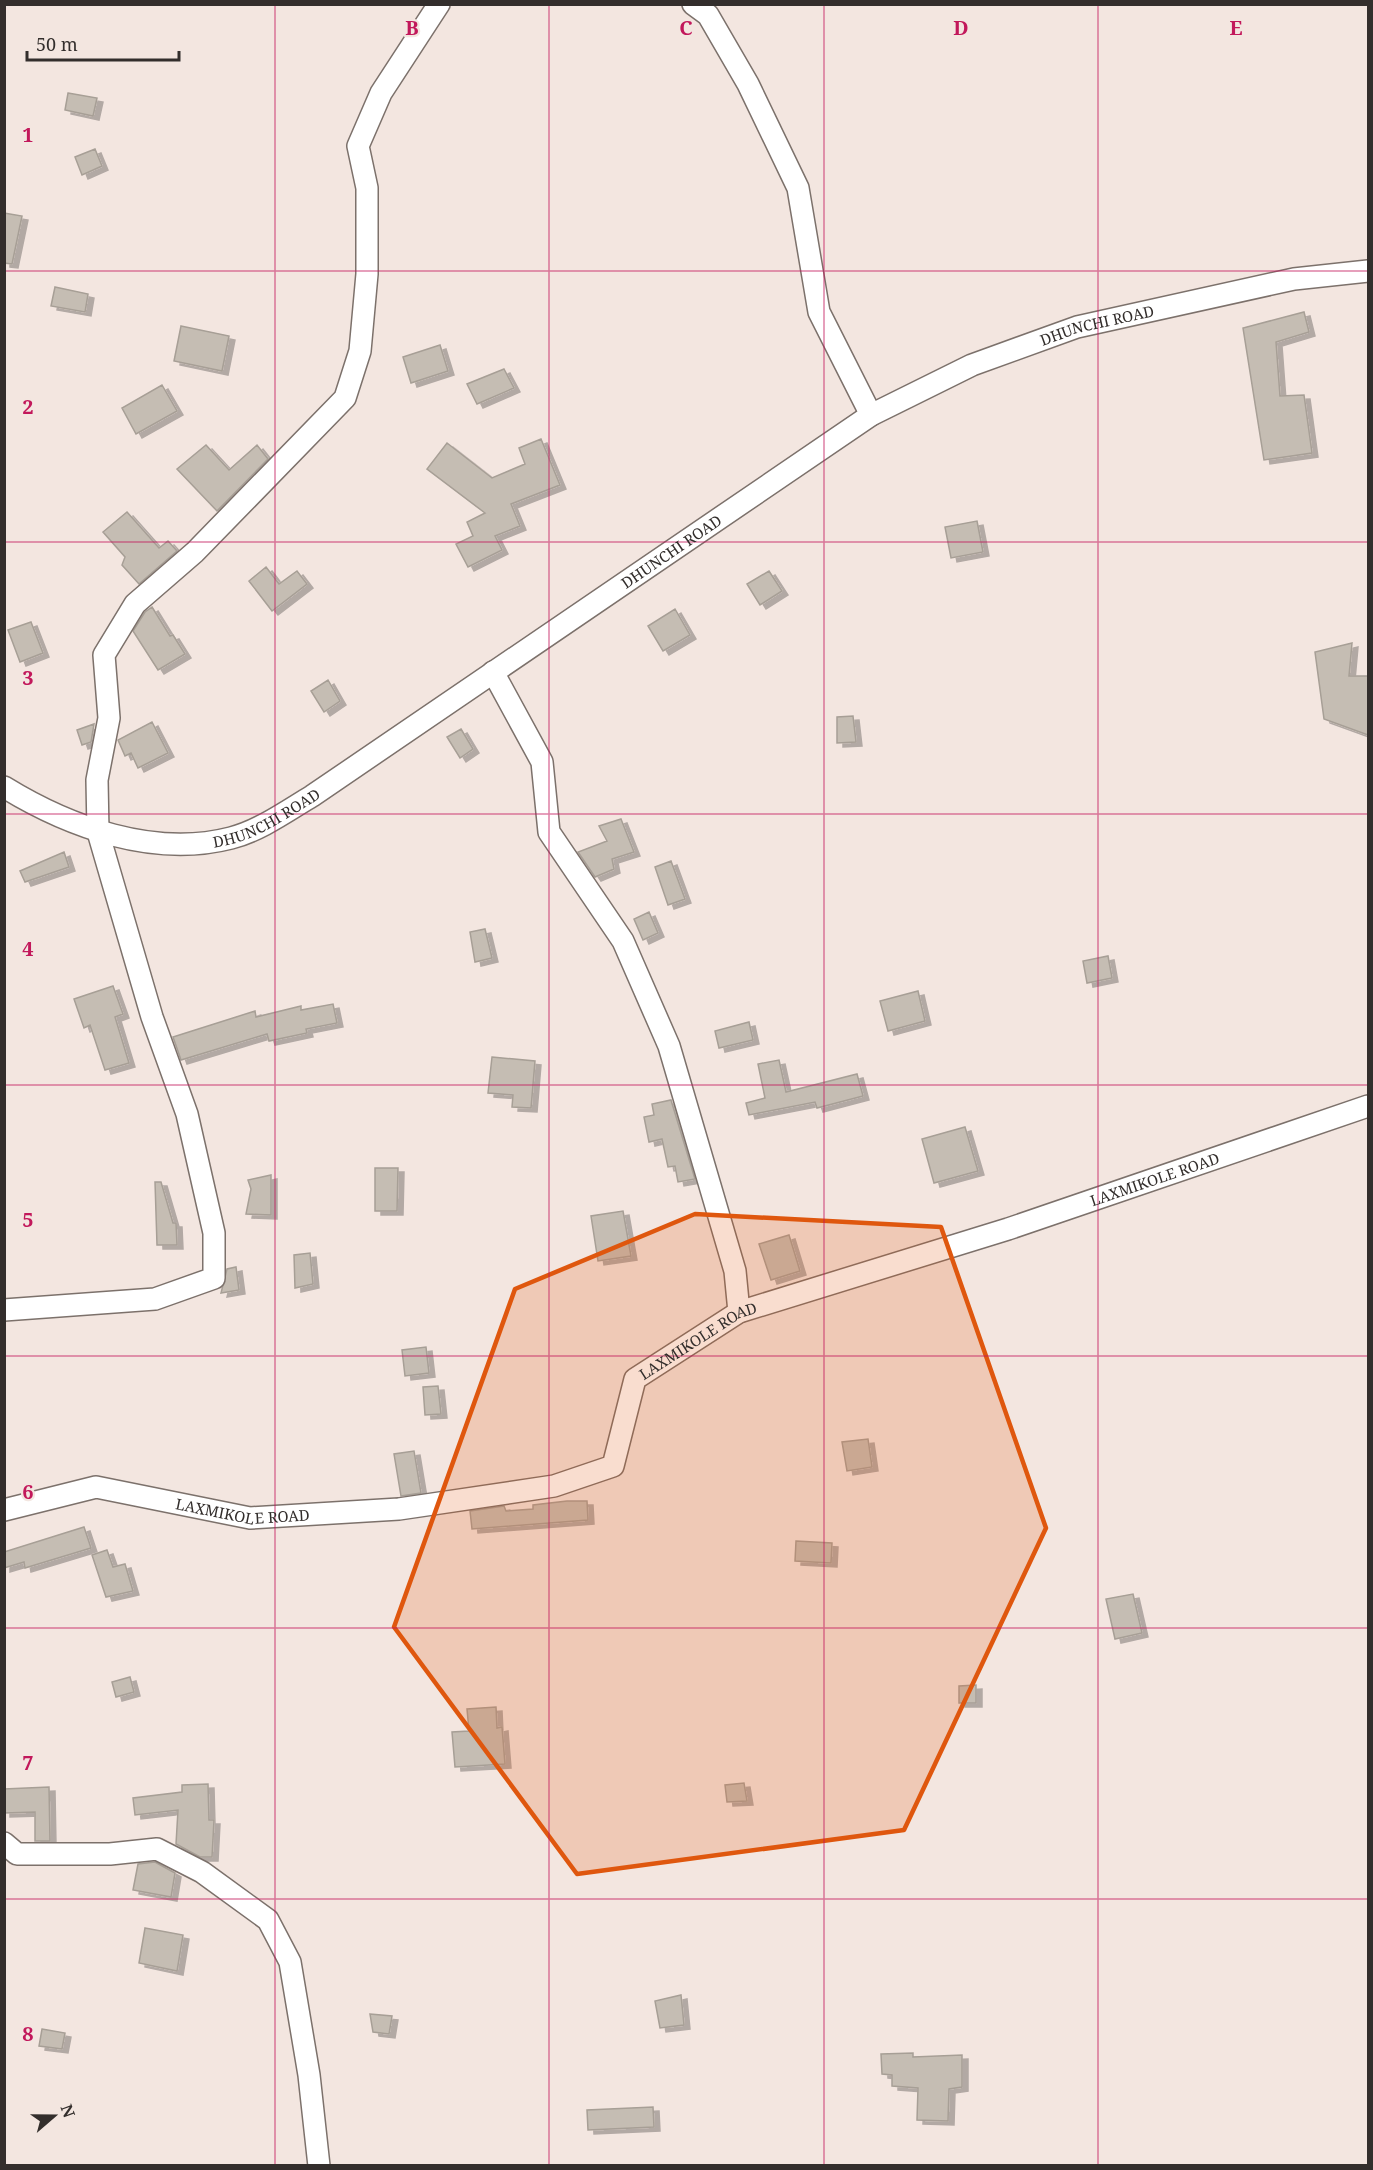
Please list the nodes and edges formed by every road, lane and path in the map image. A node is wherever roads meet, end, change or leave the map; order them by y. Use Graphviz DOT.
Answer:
graph roads {
  1 [pos="439,4"];
  2 [pos="693,4"];
  3 [pos="1368,271"];
  4 [pos="871,415"];
  5 [pos="493,672"];
  6 [pos="4,787"];
  7 [pos="98,832"];
  8 [pos="1368,1106"];
  9 [pos="4,1310"];
  10 [pos="739,1312"];
  11 [pos="4,1510"];
  12 [pos="4,1843"];
  13 [pos="319,2166"];
  1 -- 7 [label="street"];
  2 -- 4 [label="street"];
  3 -- 4 [label="street, DHUNCHI ROAD"];
  4 -- 5 [label="street, DHUNCHI ROAD"];
  5 -- 7 [label="street, DHUNCHI ROAD"];
  5 -- 10 [label="street"];
  6 -- 7 [label="street, DHUNCHI ROAD"];
  7 -- 9 [label="street"];
  8 -- 10 [label="street, LAXMIKOLE ROAD"];
  10 -- 11 [label="street, LAXMIKOLE ROAD"];
  12 -- 13 [label="street"];
}
